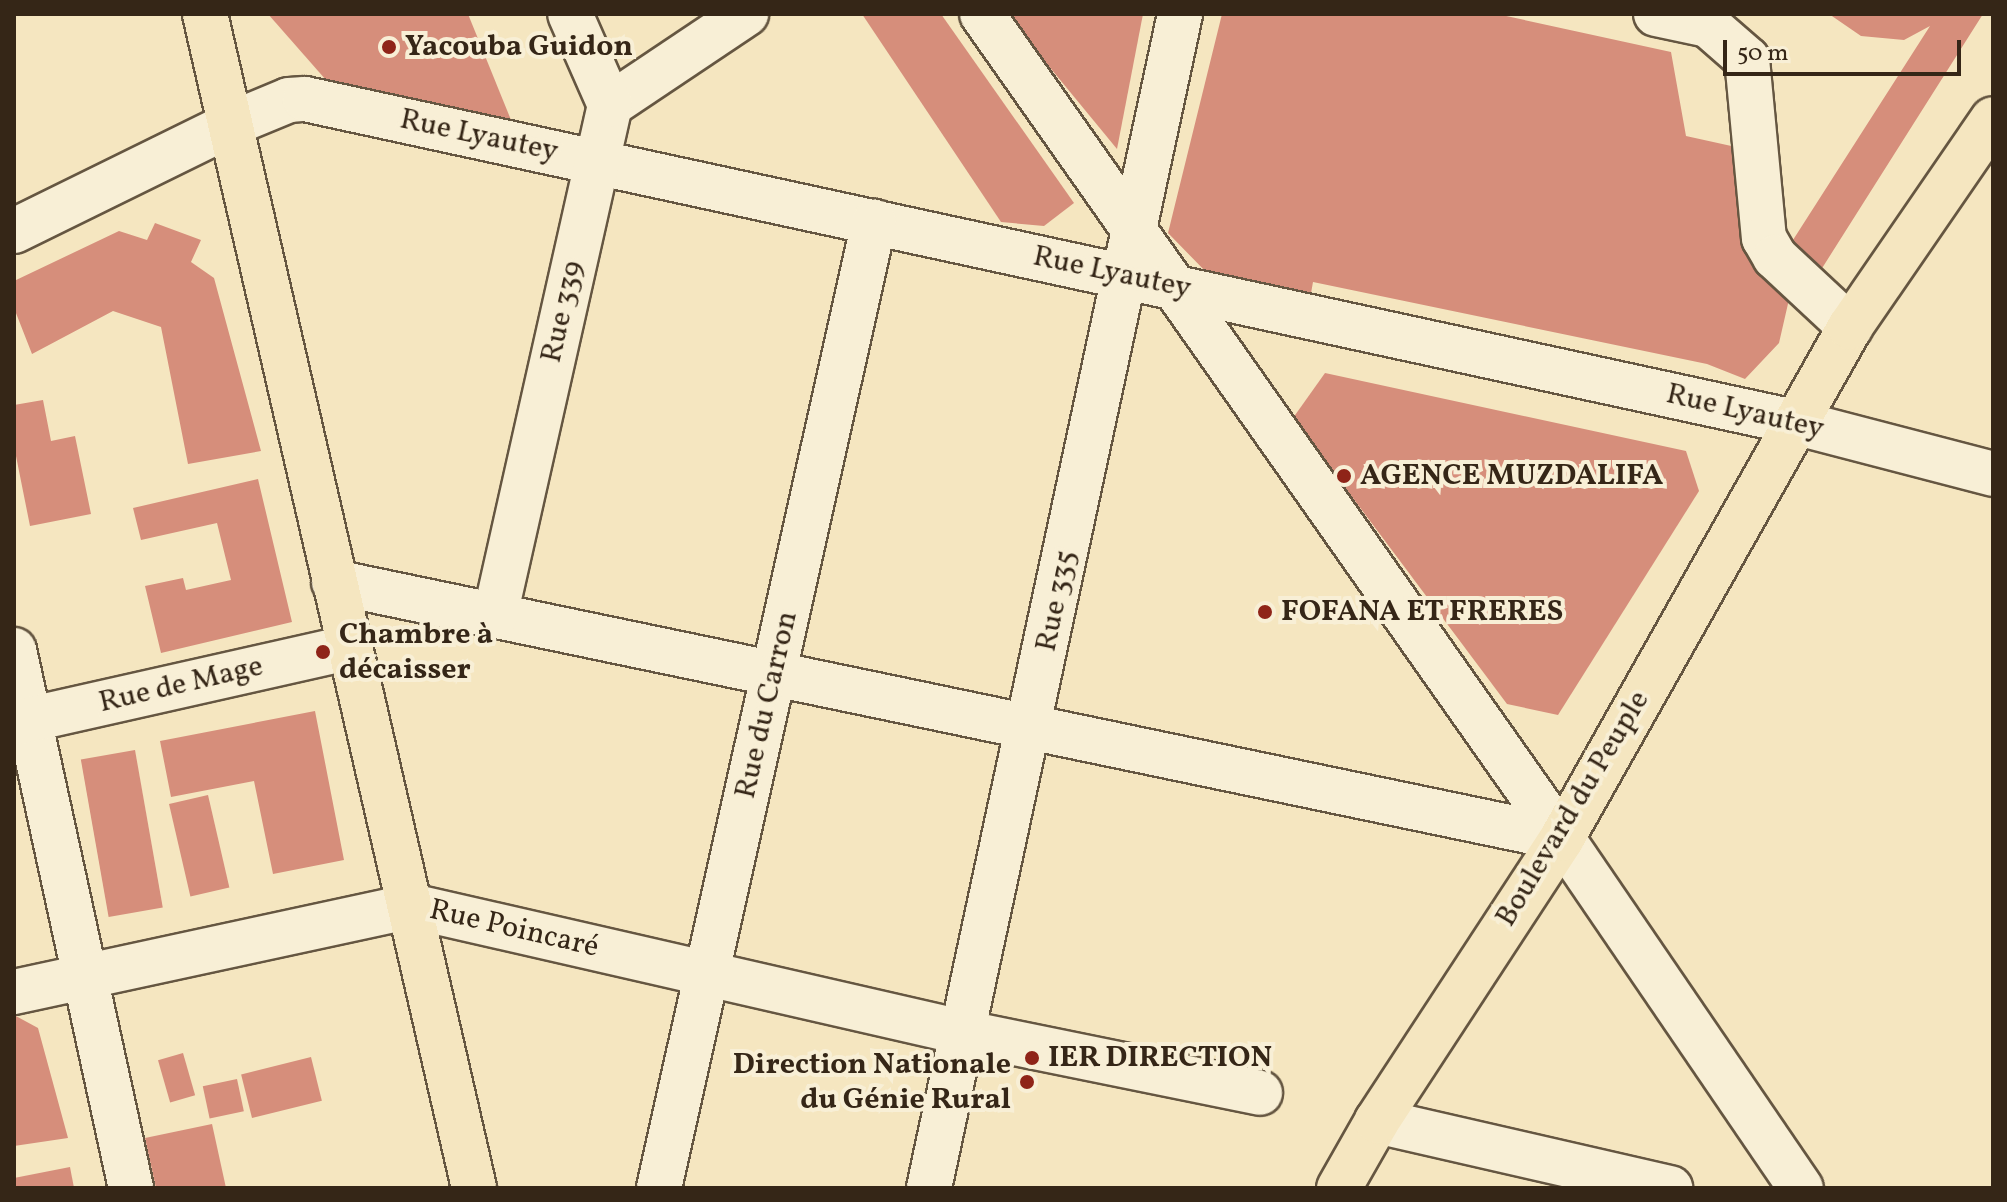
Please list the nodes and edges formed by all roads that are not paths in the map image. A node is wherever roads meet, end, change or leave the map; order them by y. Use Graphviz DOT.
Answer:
graph roads {
  1 [pos="205,14"];
  2 [pos="570,14"];
  3 [pos="746,14"];
  4 [pos="982,14"];
  5 [pos="1180,14"];
  6 [pos="1656,14"];
  7 [pos="610,105"];
  8 [pos="1993,119"];
  9 [pos="231,124"];
  10 [pos="597,161"];
  11 [pos="874,222"];
  12 [pos="14,231"];
  13 [pos="1134,232"];
  14 [pos="1125,276"];
  15 [pos="1171,286"];
  16 [pos="1850,327"];
  17 [pos="1794,422"];
  18 [pos="1993,474"];
  19 [pos="334,582"];
  20 [pos="495,616"];
  21 [pos="347,648"];
  22 [pos="14,650"];
  23 [pos="774,674"];
  24 [pos="22,721"];
  25 [pos="1030,727"];
  26 [pos="1562,838"];
  27 [pos="411,906"];
  28 [pos="707,973"];
  29 [pos="88,976"];
  30 [pos="14,992"];
  31 [pos="966,1033"];
  32 [pos="1260,1093"];
  33 [pos="1377,1121"];
  34 [pos="1617,1183"];
  35 [pos="131,1188"];
  36 [pos="474,1188"];
  37 [pos="659,1188"];
  38 [pos="929,1188"];
  39 [pos="1339,1188"];
  40 [pos="1670,1188"];
  41 [pos="1801,1188"];
  1 -- 9 [label="main road"];
  2 -- 7 [label="street"];
  3 -- 7 [label="street"];
  4 -- 13 [label="street"];
  5 -- 13 [label="street, Rue 335"];
  6 -- 16 [label="street"];
  7 -- 10 [label="street, Rue 339"];
  8 -- 16 [label="main road, Boulevard du Peuple"];
  9 -- 10 [label="street, Rue Lyautey"];
  9 -- 12 [label="street, Rue Lyautey"];
  9 -- 19 [label="main road"];
  10 -- 11 [label="street, Rue Lyautey"];
  10 -- 20 [label="street, Rue 339"];
  11 -- 14 [label="street, Rue Lyautey"];
  11 -- 23 [label="street, Rue du Carron"];
  13 -- 14 [label="street, Rue 335"];
  13 -- 15 [label="street"];
  14 -- 15 [label="street, Rue Lyautey"];
  14 -- 25 [label="street, Rue 335"];
  15 -- 17 [label="street, Rue Lyautey"];
  15 -- 26 [label="street"];
  16 -- 17 [label="main road, Boulevard du Peuple"];
  17 -- 18 [label="street, Rue Lyautey"];
  17 -- 26 [label="main road, Boulevard du Peuple"];
  19 -- 20 [label="street"];
  19 -- 21 [label="main road"];
  20 -- 23 [label="street"];
  21 -- 24 [label="street, Rue de Mage"];
  21 -- 27 [label="main road"];
  22 -- 24 [label="street"];
  23 -- 25 [label="street"];
  23 -- 28 [label="street, Rue du Carron"];
  24 -- 29 [label="street"];
  25 -- 26 [label="street"];
  25 -- 31 [label="street, Rue 335"];
  26 -- 33 [label="main road, Boulevard du Peuple"];
  26 -- 41 [label="street"];
  27 -- 28 [label="street, Rue Poincaré"];
  27 -- 29 [label="street, Rue Poincaré"];
  27 -- 36 [label="main road"];
  28 -- 31 [label="street, Rue Poincaré"];
  28 -- 37 [label="street, Rue du Carron"];
  29 -- 30 [label="street, Rue Poincaré"];
  29 -- 35 [label="street"];
  31 -- 32 [label="street, Rue Poincaré"];
  31 -- 38 [label="street, Rue 335"];
  33 -- 34 [label="street"];
  33 -- 39 [label="main road, Boulevard du Peuple"];
  34 -- 40 [label="street"];
}
